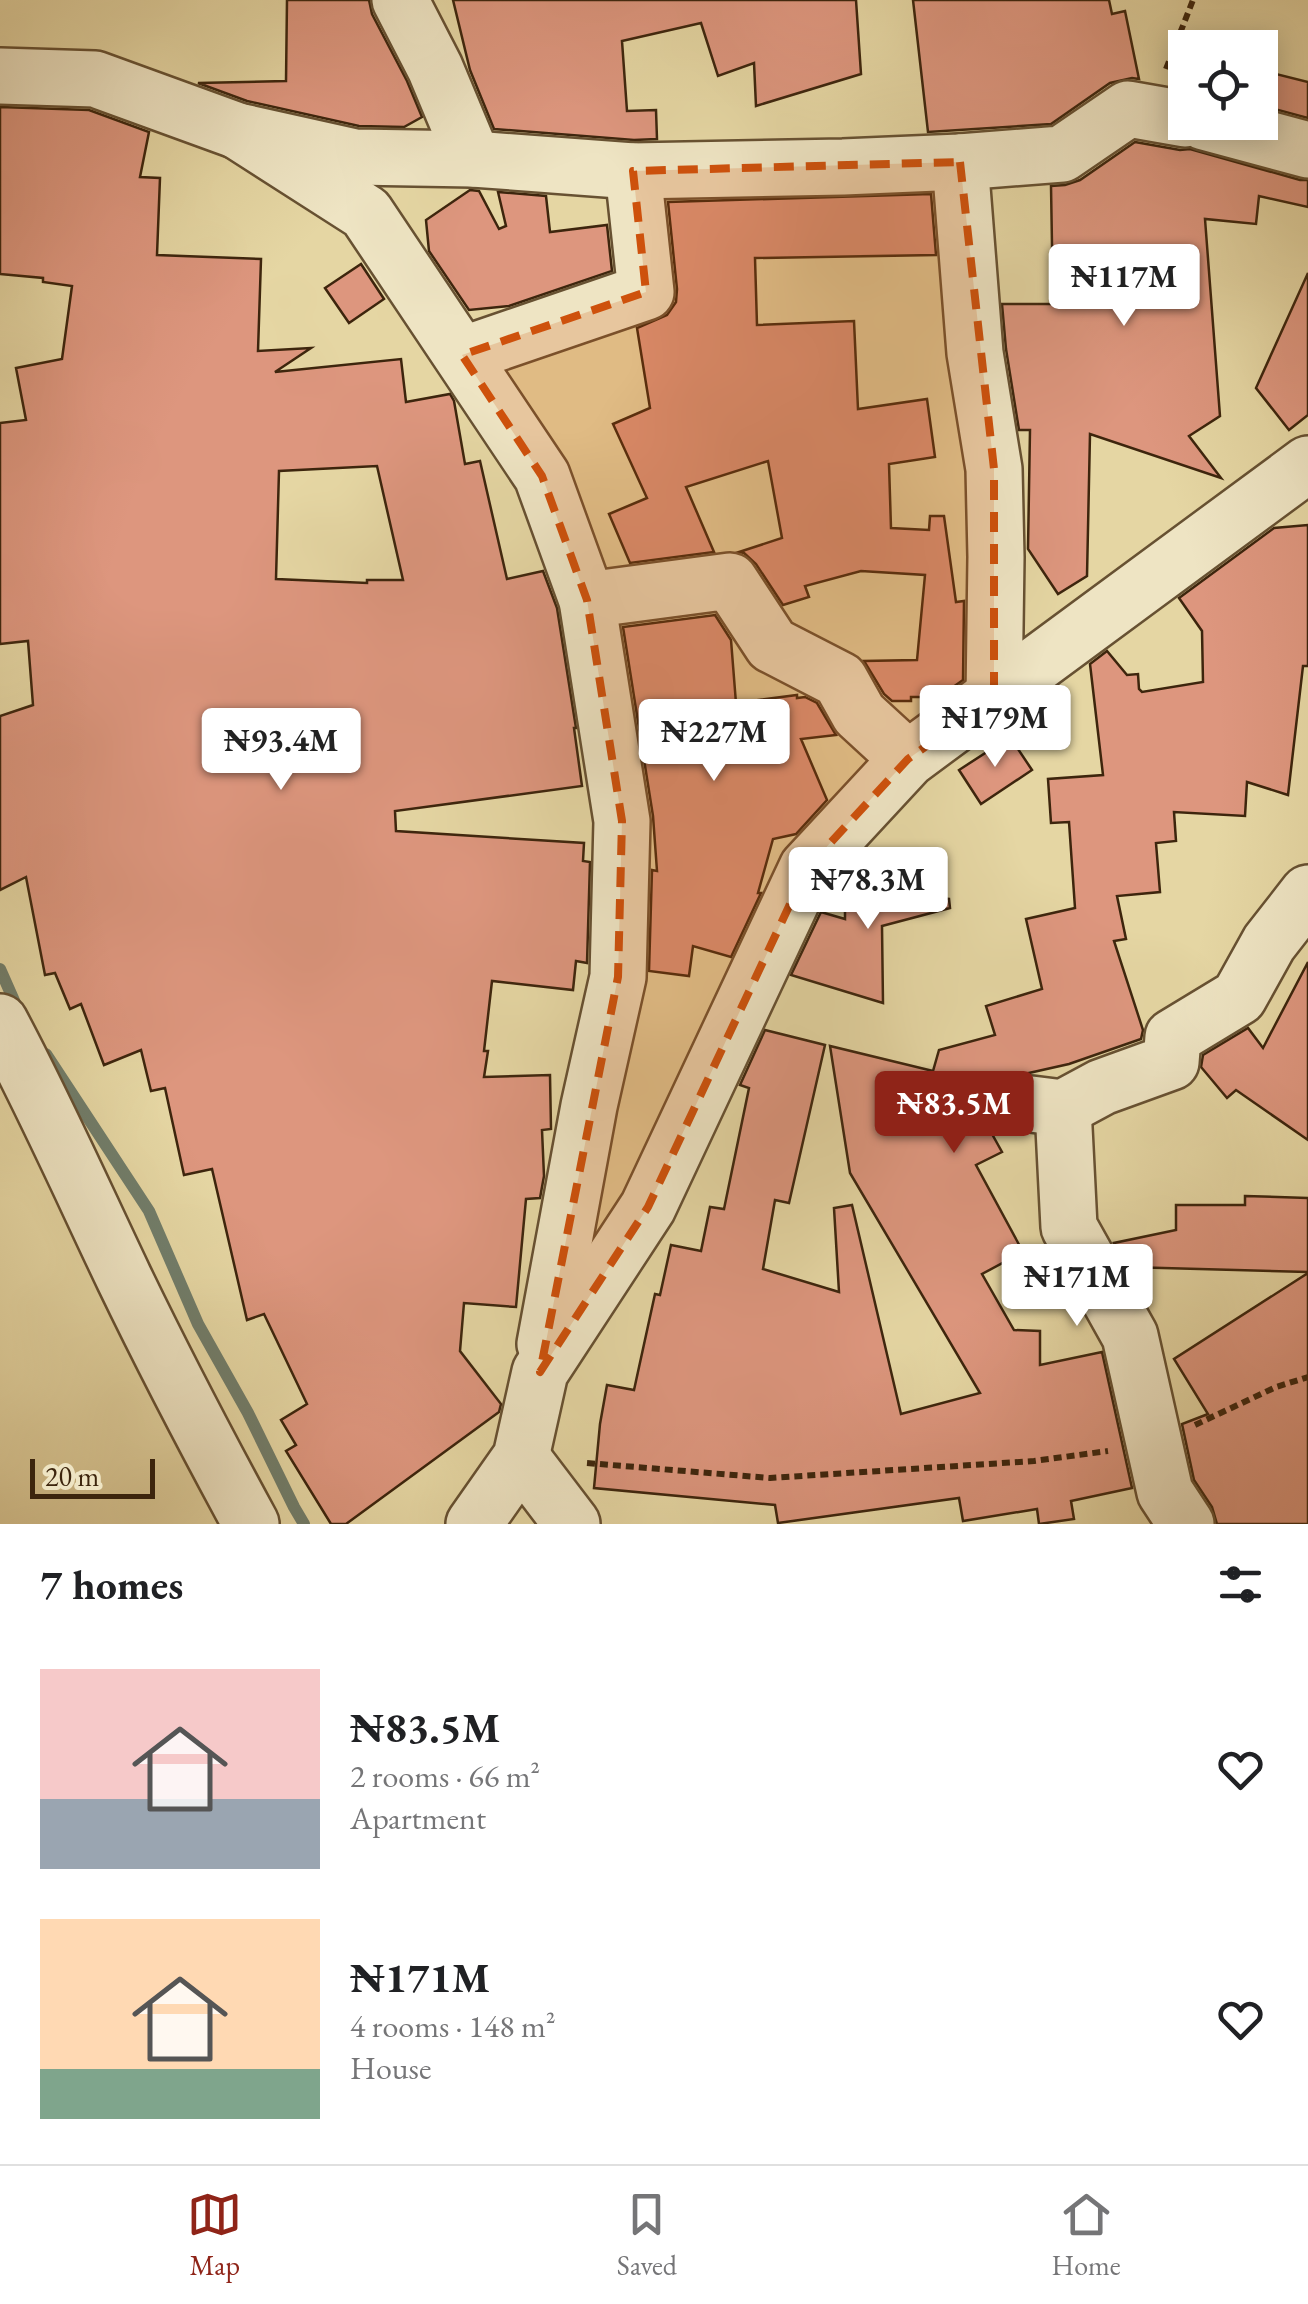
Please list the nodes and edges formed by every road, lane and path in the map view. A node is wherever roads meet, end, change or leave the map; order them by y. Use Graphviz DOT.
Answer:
graph roads {
  1 [pos="400,0"];
  2 [pos="1193,0"];
  3 [pos="0,76"];
  4 [pos="1166,116"];
  5 [pos="238,131"];
  6 [pos="1271,140"];
  7 [pos="1308,150"];
  8 [pos="473,159"];
  9 [pos="960,162"];
  10 [pos="634,171"];
  11 [pos="462,355"];
  12 [pos="1308,464"];
  13 [pos="588,600"];
  14 [pos="994,698"];
  15 [pos="908,759"];
  16 [pos="1308,893"];
  17 [pos="0,1022"];
  18 [pos="540,1372"];
  19 [pos="1308,1377"];
  20 [pos="1154,1444"];
  21 [pos="521,1457"];
  22 [pos="251,1524"];
  23 [pos="474,1524"];
  24 [pos="572,1524"];
  25 [pos="1186,1524"];
  1 -- 8 [label="street"];
  2 -- 4 [label="path"];
  3 -- 5 [label="street"];
  4 -- 9 [label="street"];
  5 -- 8 [label="street"];
  5 -- 11 [label="street"];
  6 -- 7 [label="street"];
  8 -- 10 [label="street"];
  9 -- 10 [label="street"];
  9 -- 14 [label="street"];
  10 -- 11 [label="street"];
  11 -- 13 [label="street"];
  12 -- 14 [label="street"];
  13 -- 15 [label="street"];
  13 -- 18 [label="street"];
  14 -- 15 [label="street"];
  15 -- 18 [label="street"];
  16 -- 20 [label="street"];
  17 -- 22 [label="street"];
  18 -- 21 [label="street"];
  19 -- 20 [label="path"];
  20 -- 21 [label="path"];
  20 -- 25 [label="street"];
  21 -- 23 [label="street"];
  21 -- 24 [label="street"];
}
